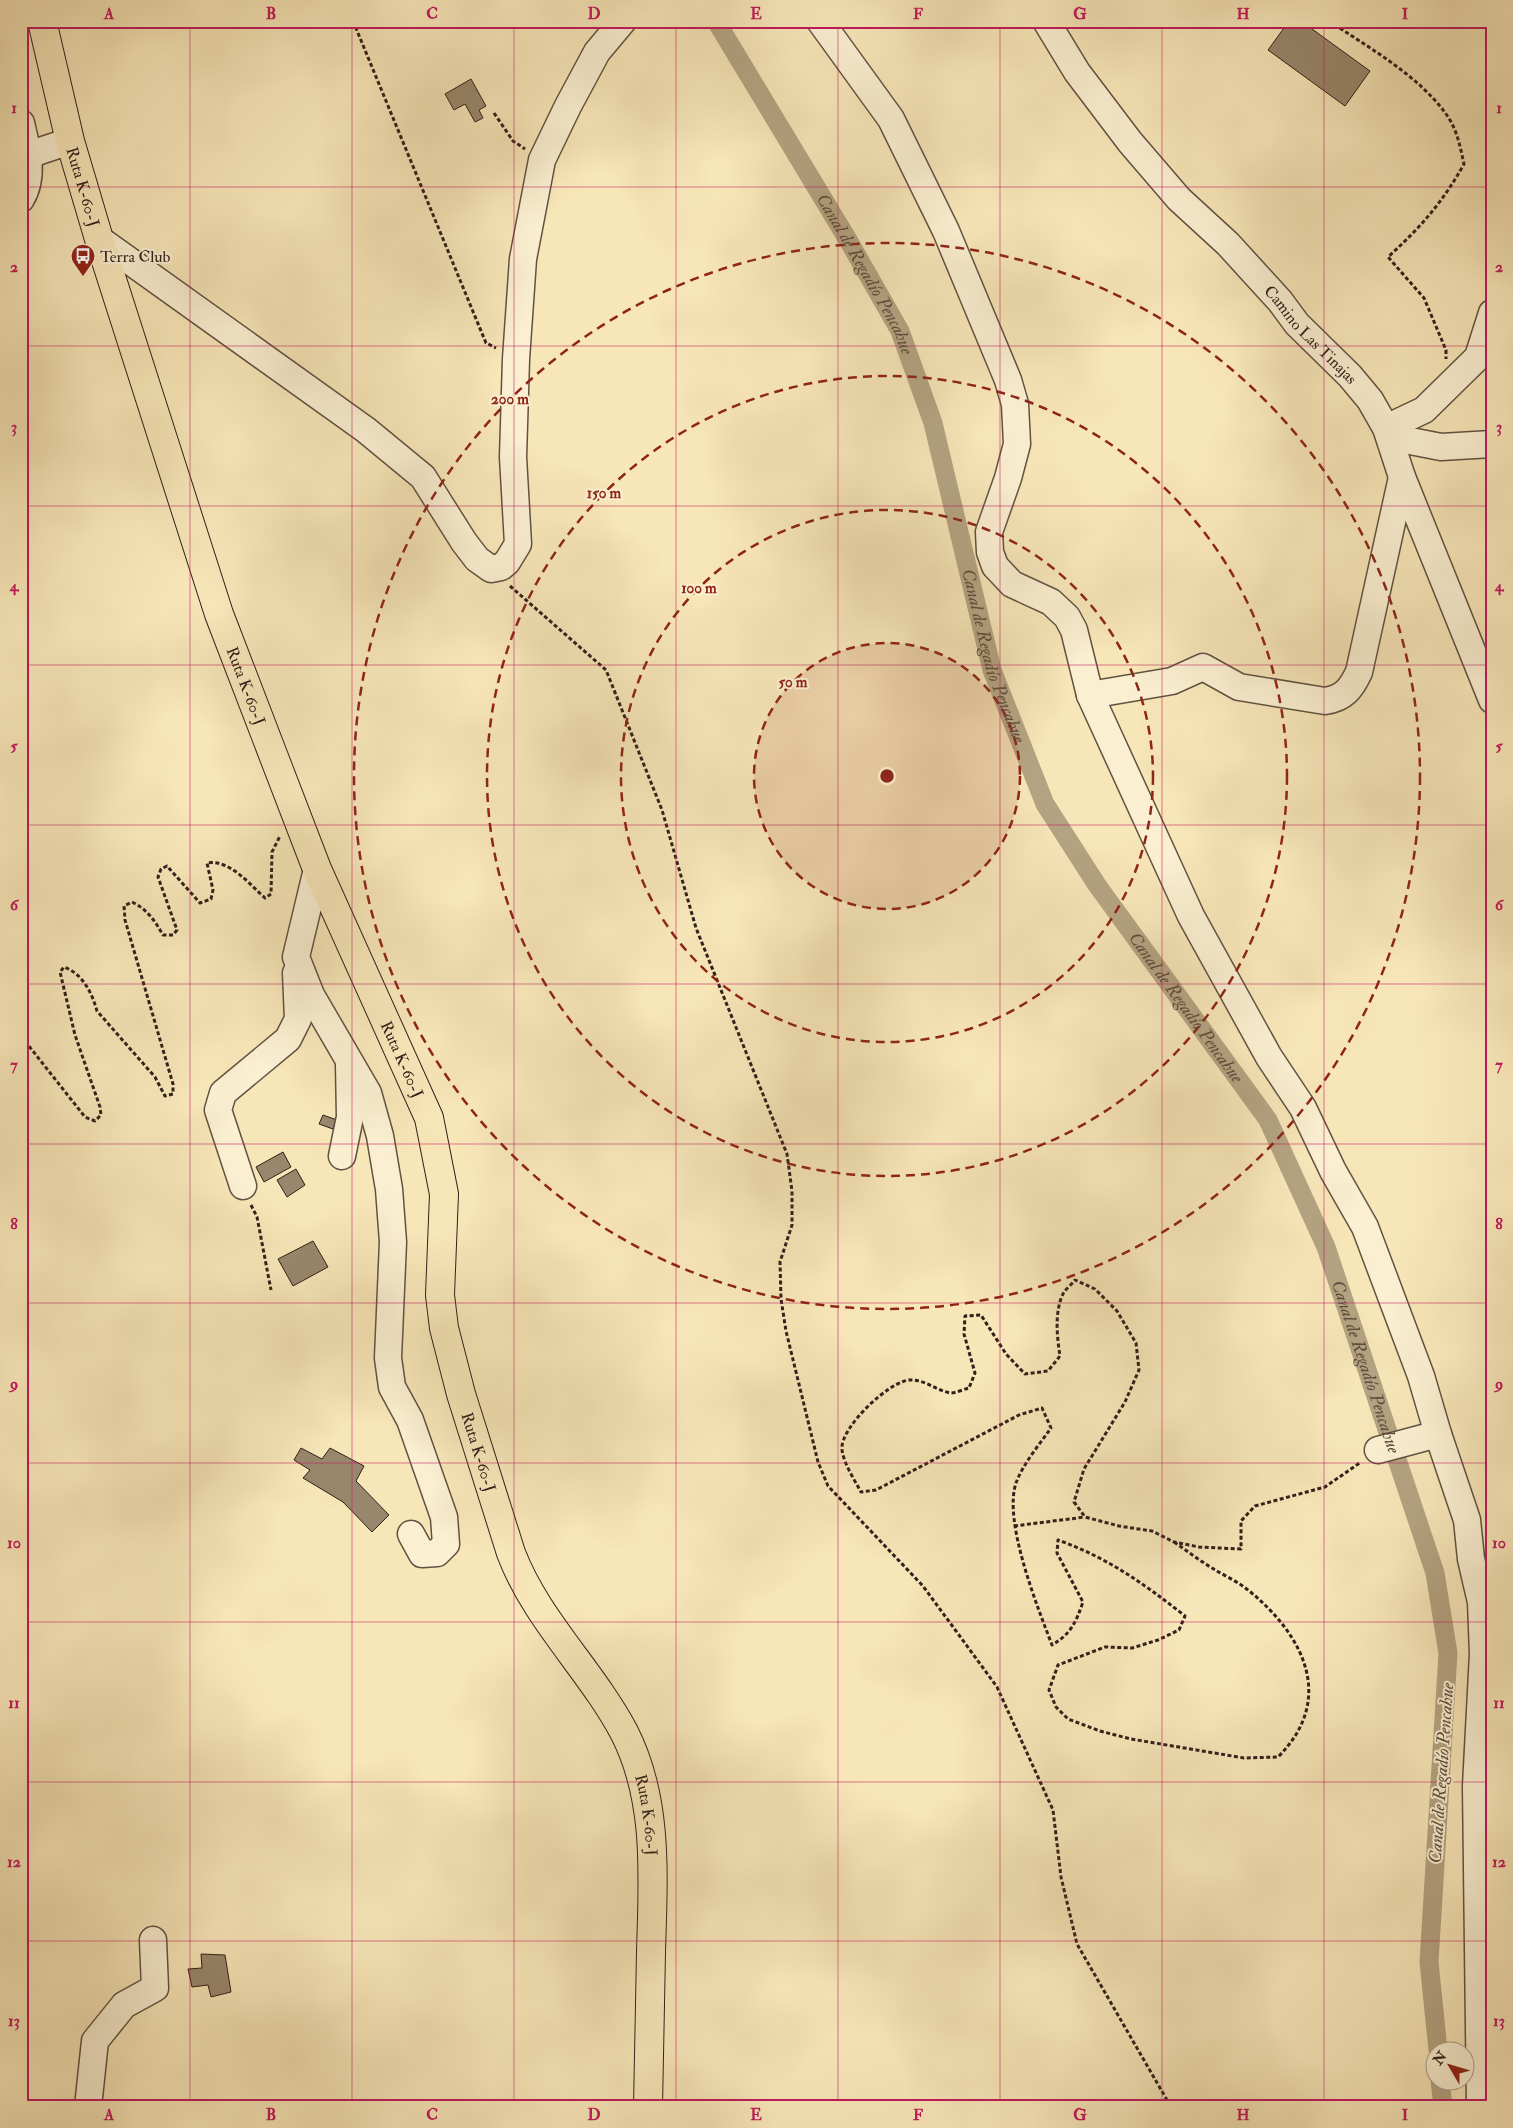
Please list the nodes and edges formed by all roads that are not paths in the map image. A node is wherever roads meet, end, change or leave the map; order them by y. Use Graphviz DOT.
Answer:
graph roads {
  1 [pos="42,21"];
  2 [pos="623,21"];
  3 [pos="820,21"];
  4 [pos="1046,21"];
  5 [pos="21,123"];
  6 [pos="70,141"];
  7 [pos="28,155"];
  8 [pos="21,199"];
  9 [pos="99,239"];
  10 [pos="1492,313"];
  11 [pos="1388,432"];
  12 [pos="1492,444"];
  13 [pos="1402,477"];
  14 [pos="1090,695"];
  15 [pos="1492,700"];
  16 [pos="317,868"];
  17 [pos="296,957"];
  18 [pos="348,1058"];
  19 [pos="342,1156"];
  20 [pos="243,1186"];
  21 [pos="1426,1438"];
  22 [pos="1378,1450"];
  23 [pos="411,1534"];
  24 [pos="153,1940"];
  25 [pos="88,2107"];
  26 [pos="648,2107"];
  27 [pos="1480,2107"];
  1 -- 6 [label="main road, Ruta K-60-J"];
  2 -- 9 [label="street"];
  3 -- 14 [label="street"];
  4 -- 11 [label="street, Camino Las Tinajas"];
  5 -- 7 [label="street"];
  6 -- 7 [label="street"];
  6 -- 9 [label="main road, Ruta K-60-J"];
  7 -- 8 [label="street"];
  9 -- 16 [label="main road, Ruta K-60-J"];
  10 -- 11 [label="street"];
  11 -- 12 [label="street"];
  11 -- 13 [label="street, Camino Las Tinajas"];
  13 -- 14 [label="street"];
  13 -- 15 [label="street, Camino Las Tinajas"];
  14 -- 21 [label="street"];
  16 -- 17 [label="street"];
  16 -- 26 [label="main road, Ruta K-60-J"];
  17 -- 18 [label="street"];
  17 -- 20 [label="street"];
  18 -- 19 [label="street"];
  18 -- 23 [label="street"];
  21 -- 22 [label="street"];
  21 -- 27 [label="street"];
  24 -- 25 [label="street"];
}
